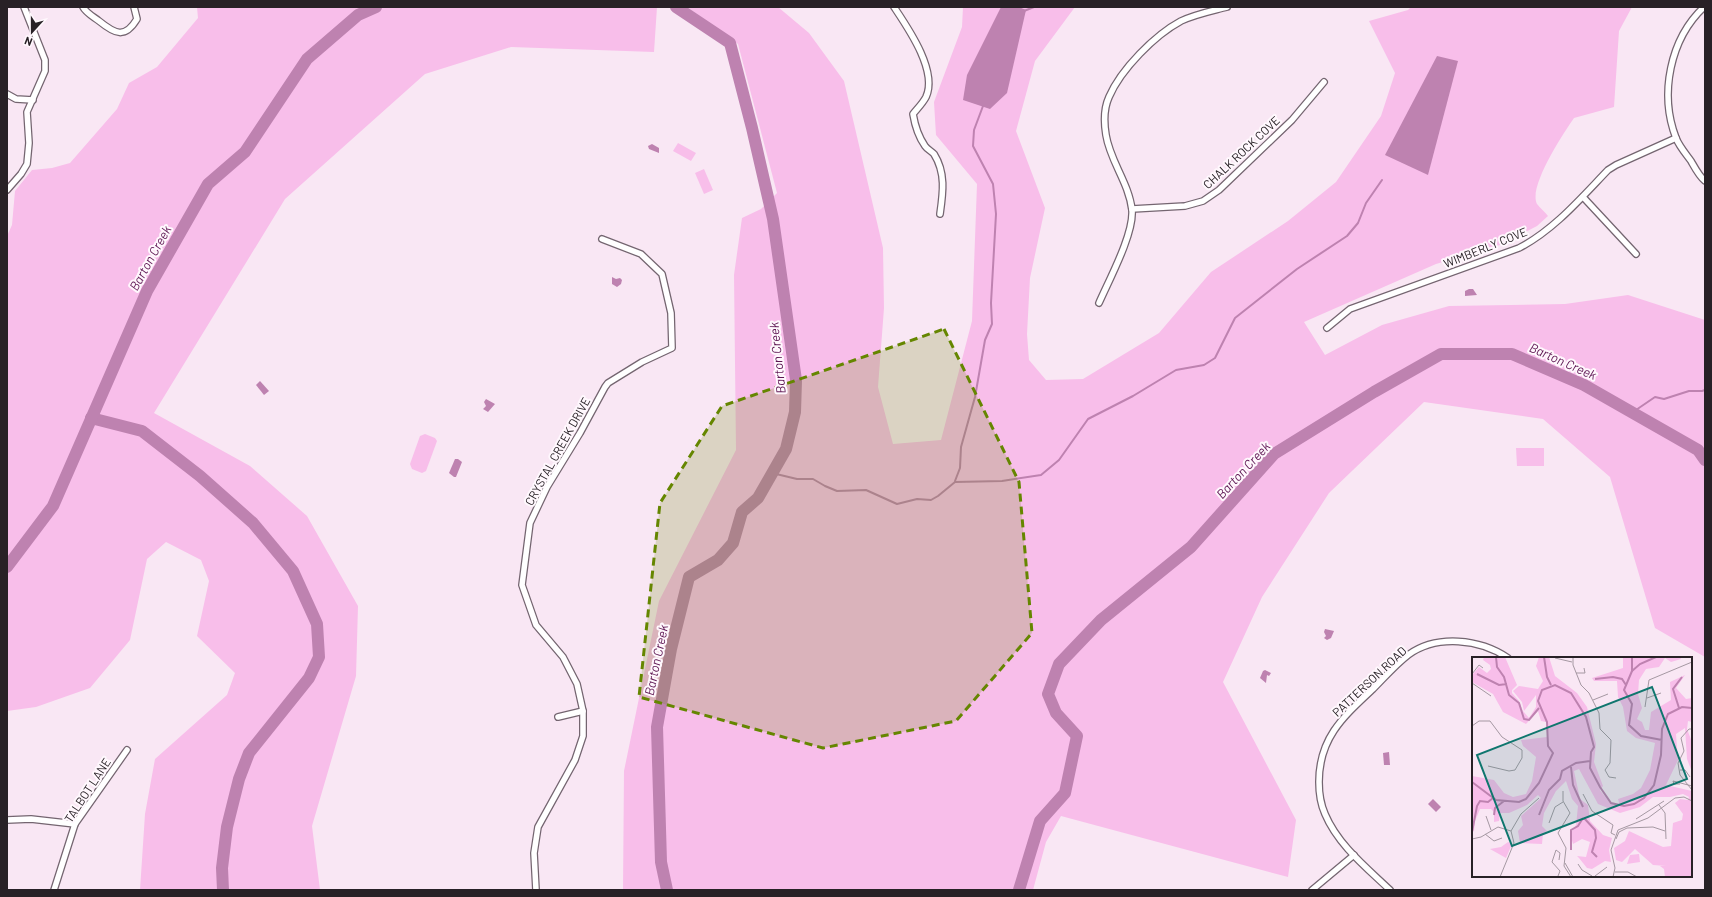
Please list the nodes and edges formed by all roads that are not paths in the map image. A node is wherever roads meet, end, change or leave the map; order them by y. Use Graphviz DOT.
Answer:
graph roads {
  1 [pos="24,7"];
  2 [pos="83,7"];
  3 [pos="134,7"];
  4 [pos="894,7"];
  5 [pos="1228,7"];
  6 [pos="1704,7"];
  7 [pos="1324,82"];
  8 [pos="7,94"];
  9 [pos="32,100"];
  10 [pos="1676,138"];
  11 [pos="1705,181"];
  12 [pos="7,190"];
  13 [pos="1582,197"];
  14 [pos="1132,210"];
  15 [pos="940,214"];
  16 [pos="602,239"];
  17 [pos="1636,254"];
  18 [pos="1099,303"];
  19 [pos="1327,328"];
  20 [pos="1506,657"];
  21 [pos="583,711"];
  22 [pos="558,717"];
  23 [pos="127,750"];
  24 [pos="7,820"];
  25 [pos="75,824"];
  26 [pos="1354,855"];
  27 [pos="54,890"];
  28 [pos="536,890"];
  29 [pos="1312,890"];
  30 [pos="1390,890"];
  1 -- 9 [label="street"];
  2 -- 3 [label="street"];
  4 -- 15 [label="street"];
  5 -- 14 [label="street"];
  6 -- 10 [label="street"];
  7 -- 14 [label="street, CHALK ROCK COVE"];
  8 -- 9 [label="street"];
  9 -- 12 [label="street"];
  10 -- 11 [label="street"];
  10 -- 13 [label="street, WIMBERLY COVE"];
  13 -- 17 [label="street"];
  13 -- 19 [label="street, WIMBERLY COVE"];
  14 -- 18 [label="street"];
  16 -- 21 [label="street, CRYSTAL CREEK DRIVE"];
  20 -- 26 [label="street, PATTERSON ROAD"];
  21 -- 22 [label="street"];
  21 -- 28 [label="street, CRYSTAL CREEK DRIVE"];
  23 -- 25 [label="street, TALBOT LANE"];
  24 -- 25 [label="street"];
  25 -- 27 [label="street, TALBOT LANE"];
  26 -- 29 [label="street"];
  26 -- 30 [label="street, PATTERSON ROAD"];
}
